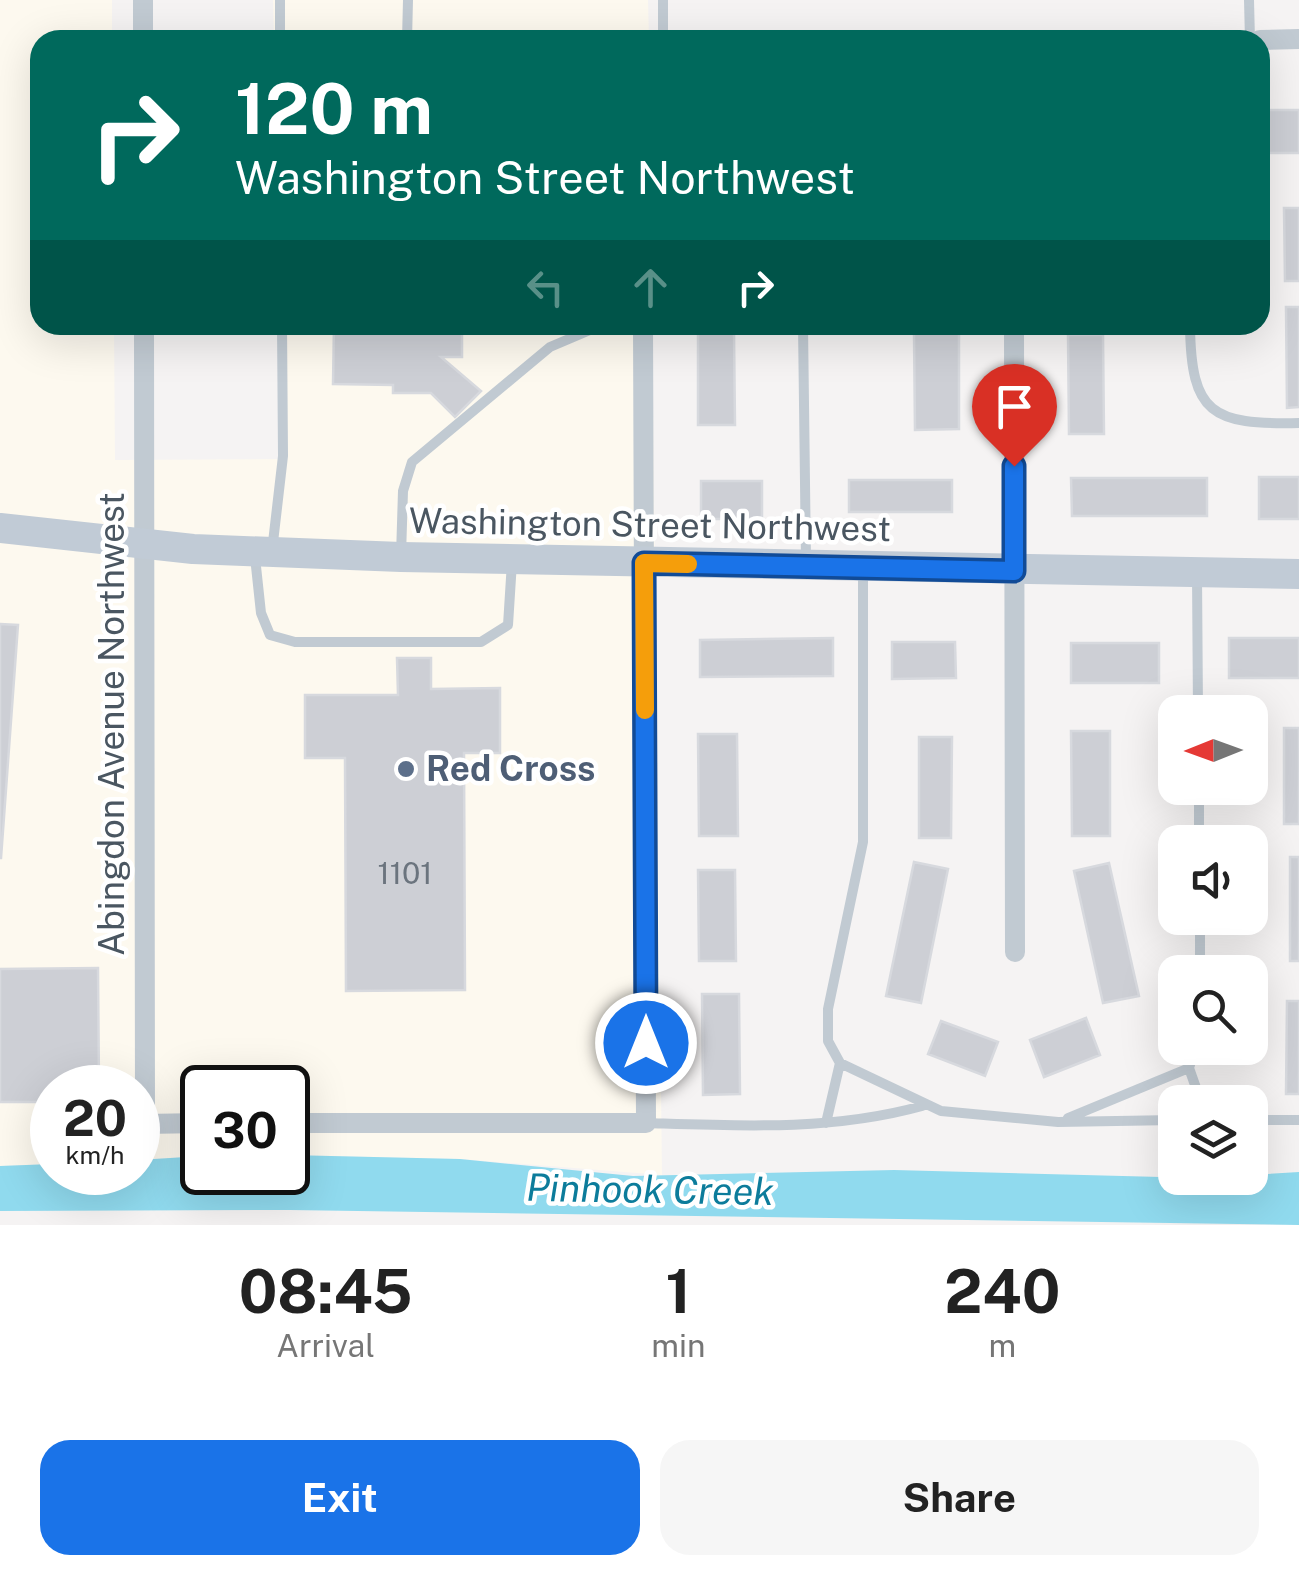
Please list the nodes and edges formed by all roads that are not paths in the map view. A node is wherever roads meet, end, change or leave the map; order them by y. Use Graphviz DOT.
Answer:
graph roads {
  1 [pos="143,0"];
  2 [pos="280,0"];
  3 [pos="408,0"];
  4 [pos="663,0"];
  5 [pos="1248,0"];
  6 [pos="143,30"];
  7 [pos="280,30"];
  8 [pos="407,30"];
  9 [pos="663,30"];
  10 [pos="1250,30"];
  11 [pos="1299,39"];
  12 [pos="1270,40"];
  13 [pos="144,335"];
  14 [pos="282,335"];
  15 [pos="578,335"];
  16 [pos="643,335"];
  17 [pos="803,335"];
  18 [pos="1014,335"];
  19 [pos="1191,335"];
  20 [pos="1299,423"];
  21 [pos="0,528"];
  22 [pos="144,544"];
  23 [pos="263,551"];
  24 [pos="401,557"];
  25 [pos="512,560"];
  26 [pos="644,563"];
  27 [pos="806,567"];
  28 [pos="864,568"];
  29 [pos="1014,571"];
  30 [pos="1197,573"];
  31 [pos="1299,574"];
  32 [pos="1198,695"];
  33 [pos="1014,952"];
  34 [pos="840,1064"];
  35 [pos="1190,1065"];
  36 [pos="1189,1068"];
  37 [pos="1195,1085"];
  38 [pos="922,1106"];
  39 [pos="1158,1120"];
  40 [pos="1268,1120"];
  41 [pos="1299,1120"];
  42 [pos="1058,1122"];
  43 [pos="180,1123"];
  44 [pos="310,1123"];
  45 [pos="646,1123"];
  46 [pos="826,1123"];
  1 -- 6 [label="street"];
  2 -- 7 [label="lane"];
  3 -- 8 [label="lane"];
  4 -- 9 [label="lane"];
  5 -- 10 [label="lane"];
  11 -- 12 [label="street"];
  13 -- 22 [label="street, Abingdon Avenue Northwest"];
  14 -- 23 [label="lane"];
  15 -- 24 [label="lane"];
  16 -- 26 [label="street"];
  17 -- 27 [label="lane"];
  18 -- 29 [label="street"];
  19 -- 20 [label="lane"];
  21 -- 22 [label="main road, Washington Street Northwest"];
  22 -- 23 [label="main road, Washington Street Northwest"];
  22 -- 43 [label="street, Abingdon Avenue Northwest"];
  23 -- 24 [label="main road, Washington Street Northwest"];
  23 -- 25 [label="lane"];
  24 -- 25 [label="main road, Washington Street Northwest"];
  25 -- 26 [label="main road, Washington Street Northwest"];
  26 -- 27 [label="main road, Washington Street Northwest"];
  26 -- 45 [label="street"];
  27 -- 28 [label="main road, Washington Street Northwest"];
  28 -- 29 [label="main road, Washington Street Northwest"];
  28 -- 34 [label="lane"];
  29 -- 30 [label="main road, Washington Street Northwest"];
  29 -- 33 [label="street"];
  30 -- 31 [label="main road, Washington Street Northwest"];
  30 -- 32 [label="lane"];
  34 -- 38 [label="lane"];
  34 -- 46 [label="lane"];
  35 -- 36 [label="lane"];
  36 -- 37 [label="lane"];
  36 -- 42 [label="lane"];
  38 -- 42 [label="lane"];
  38 -- 46 [label="lane"];
  39 -- 42 [label="lane"];
  40 -- 41 [label="lane"];
  44 -- 45 [label="street"];
  45 -- 46 [label="lane"];
}
